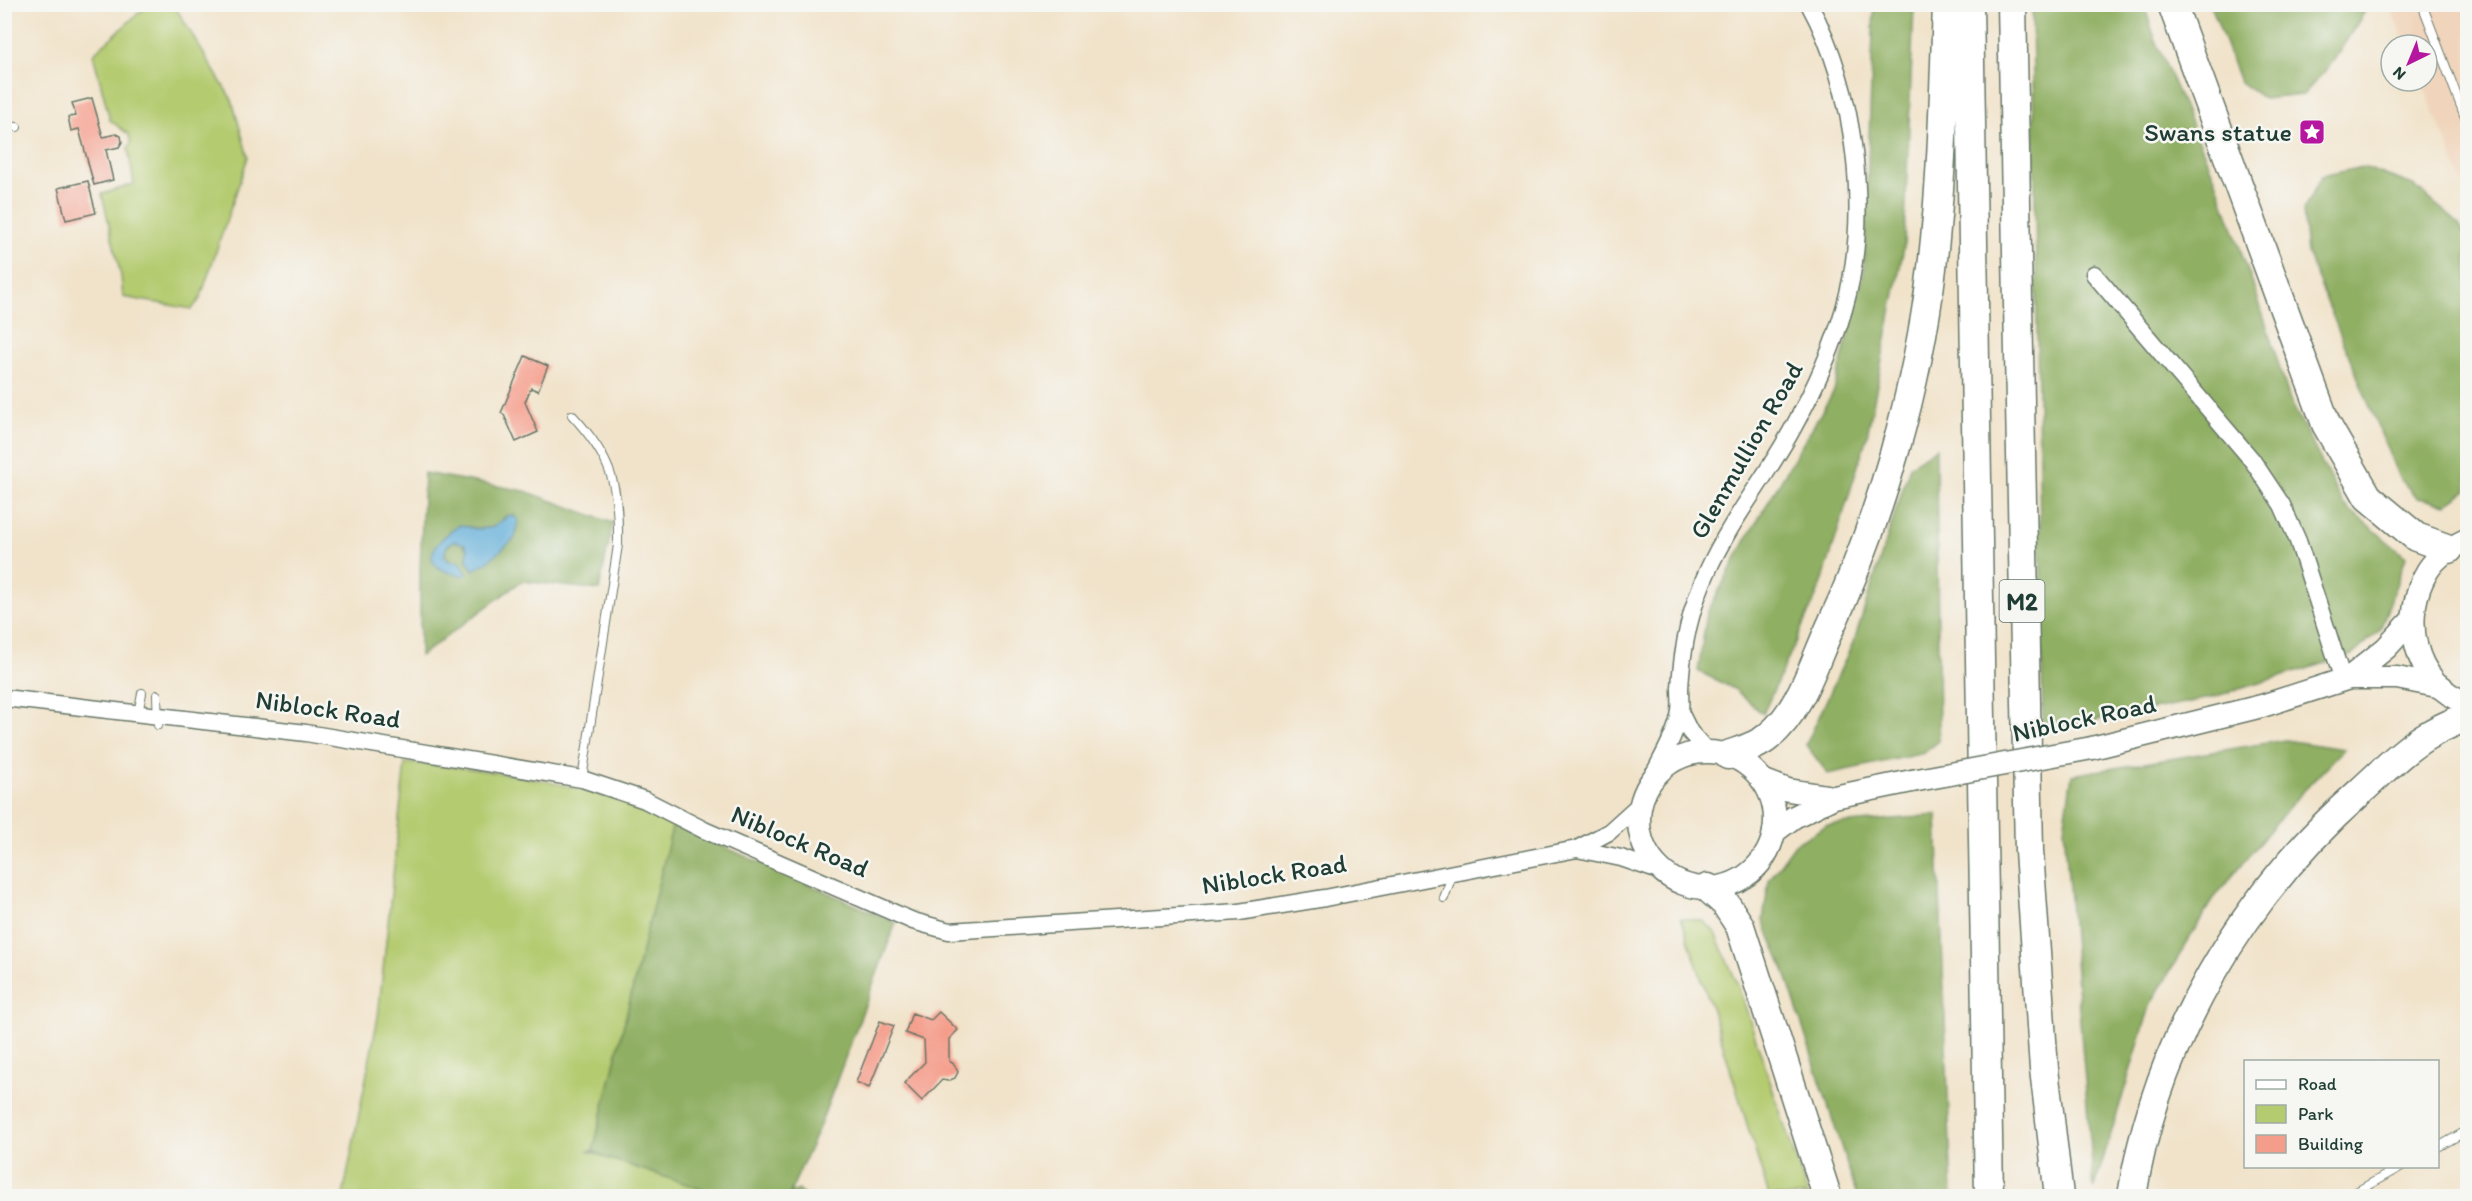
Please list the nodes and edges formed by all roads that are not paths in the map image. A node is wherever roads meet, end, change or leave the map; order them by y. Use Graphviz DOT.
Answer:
graph roads {
  1 [pos="1809,4"];
  2 [pos="1947,4"];
  3 [pos="1970,4"];
  4 [pos="2012,4"];
  5 [pos="2172,4"];
  6 [pos="2422,4"];
  7 [pos="2468,125"];
  8 [pos="4,126"];
  9 [pos="17,127"];
  10 [pos="2094,274"];
  11 [pos="572,415"];
  12 [pos="2458,544"];
  13 [pos="2412,620"];
  14 [pos="2346,679"];
  15 [pos="2442,687"];
  16 [pos="142,693"];
  17 [pos="157,695"];
  18 [pos="4,698"];
  19 [pos="2468,702"];
  20 [pos="1680,712"];
  21 [pos="138,714"];
  22 [pos="2468,716"];
  23 [pos="159,721"];
  24 [pos="1718,753"];
  25 [pos="582,779"];
  26 [pos="1762,780"];
  27 [pos="1650,782"];
  28 [pos="1834,796"];
  29 [pos="1640,804"];
  30 [pos="1774,832"];
  31 [pos="1577,849"];
  32 [pos="1662,872"];
  33 [pos="1453,873"];
  34 [pos="1708,888"];
  35 [pos="1444,898"];
  36 [pos="2468,1130"];
  37 [pos="2439,1146"];
  38 [pos="2400,1168"];
  39 [pos="2349,1196"];
  40 [pos="1827,1197"];
  41 [pos="1989,1197"];
  42 [pos="2060,1197"];
  43 [pos="2132,1197"];
  1 -- 20 [label="street, Glenmullion Road"];
  2 -- 24 [label="highway"];
  3 -- 41 [label="highway, M2"];
  4 -- 42 [label="highway, M2"];
  5 -- 12 [label="highway"];
  6 -- 7 [label="lane"];
  8 -- 9 [label="lane"];
  10 -- 14 [label="street"];
  11 -- 25 [label="lane"];
  12 -- 13 [label="main road"];
  13 -- 14 [label="main road, Niblock Road"];
  13 -- 15 [label="main road"];
  14 -- 15 [label="main road, Niblock Road"];
  14 -- 28 [label="main road, Niblock Road, bridge"];
  15 -- 19 [label="main road"];
  16 -- 21 [label="lane"];
  17 -- 23 [label="lane"];
  18 -- 21 [label="street, Niblock Road"];
  20 -- 24 [label="street"];
  20 -- 27 [label="street, Glenmullion Road"];
  21 -- 23 [label="street, Niblock Road"];
  22 -- 43 [label="highway"];
  23 -- 25 [label="street, Niblock Road"];
  24 -- 26 [label="main road"];
  24 -- 27 [label="main road"];
  25 -- 33 [label="street, Niblock Road"];
  26 -- 28 [label="main road, Niblock Road"];
  26 -- 30 [label="main road"];
  27 -- 29 [label="main road"];
  28 -- 30 [label="main road, Niblock Road"];
  29 -- 31 [label="street, Niblock Road"];
  29 -- 32 [label="main road"];
  30 -- 34 [label="main road"];
  31 -- 32 [label="street, Niblock Road"];
  31 -- 33 [label="street, Niblock Road"];
  32 -- 34 [label="main road"];
  33 -- 35 [label="lane"];
  34 -- 40 [label="highway"];
  36 -- 37 [label="lane"];
  38 -- 39 [label="lane"];
}
